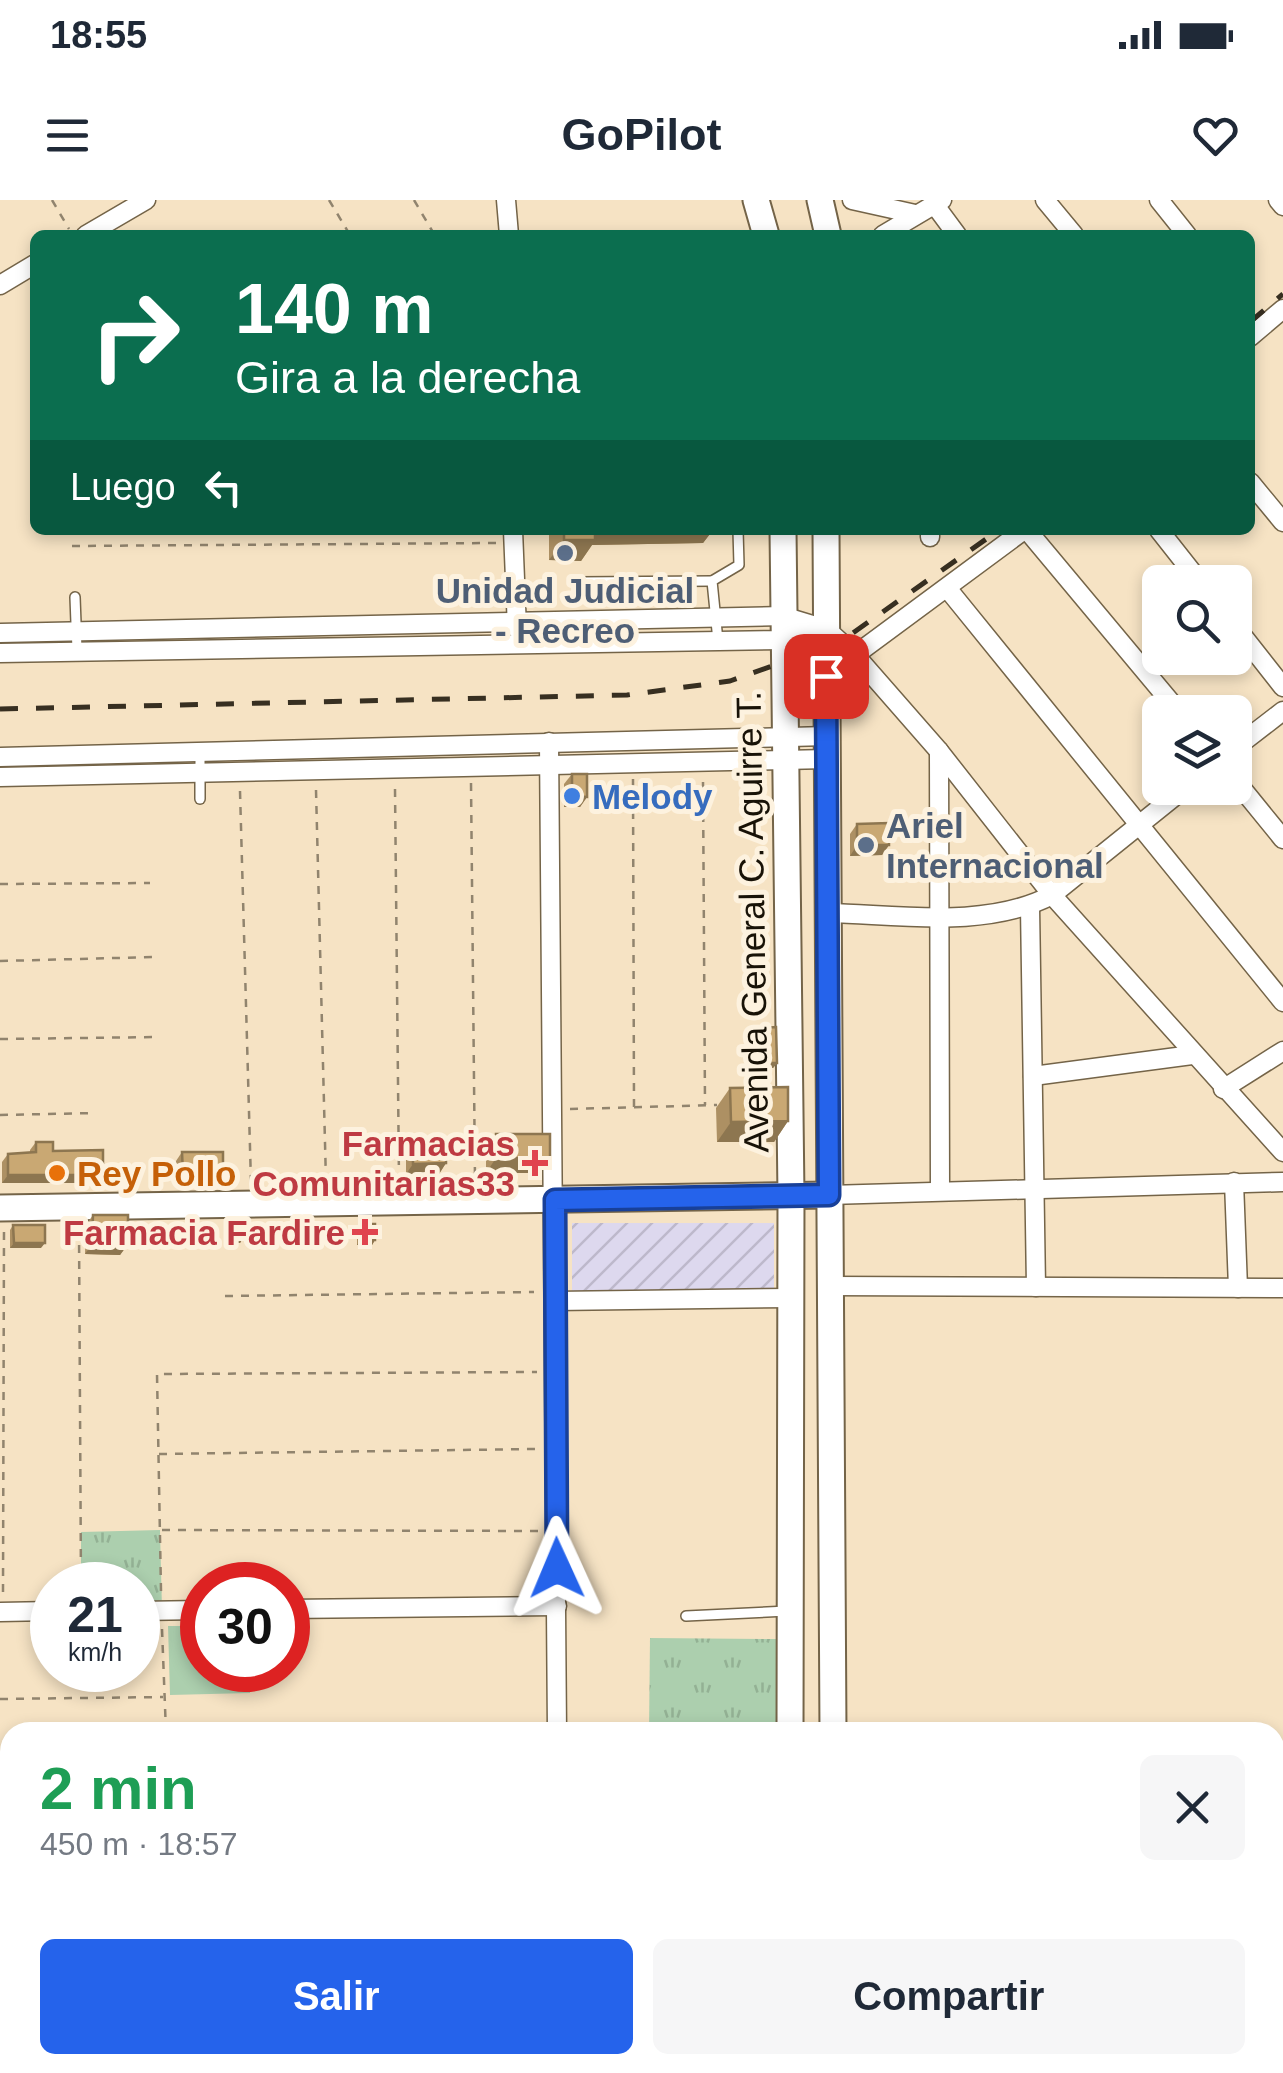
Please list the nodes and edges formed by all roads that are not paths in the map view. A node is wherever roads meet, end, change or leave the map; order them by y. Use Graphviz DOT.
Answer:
graph roads {
  1 [pos="146,200"];
  2 [pos="506,200"];
  3 [pos="756,200"];
  4 [pos="820,200"];
  5 [pos="852,200"];
  6 [pos="1045,200"];
  7 [pos="1159,200"];
  8 [pos="1278,200"];
  9 [pos="938,202"];
  10 [pos="1283,206"];
  11 [pos="914,214"];
  12 [pos="95,230"];
  13 [pos="509,230"];
  14 [pos="765,230"];
  15 [pos="827,230"];
  16 [pos="890,230"];
  17 [pos="954,230"];
  18 [pos="1070,230"];
  19 [pos="1183,230"];
  20 [pos="30,267"];
  21 [pos="0,285"];
  22 [pos="1283,309"];
  23 [pos="1255,333"];
  24 [pos="1255,488"];
  25 [pos="1283,522"];
  26 [pos="738,535"];
  27 [pos="783,535"];
  28 [pos="826,535"];
  29 [pos="1019,535"];
  30 [pos="1030,535"];
  31 [pos="1162,535"];
  32 [pos="514,537"];
  33 [pos="1186,565"];
  34 [pos="712,581"];
  35 [pos="580,582"];
  36 [pos="948,588"];
  37 [pos="75,598"];
  38 [pos="715,618"];
  39 [pos="517,622"];
  40 [pos="290,626"];
  41 [pos="782,628"];
  42 [pos="826,629"];
  43 [pos="0,633"];
  44 [pos="77,641"];
  45 [pos="718,641"];
  46 [pos="518,645"];
  47 [pos="290,648"];
  48 [pos="1252,648"];
  49 [pos="0,653"];
  50 [pos="855,654"];
  51 [pos="1283,687"];
  52 [pos="1166,695"];
  53 [pos="1283,711"];
  54 [pos="1252,735"];
  55 [pos="549,742"];
  56 [pos="826,747"];
  57 [pos="785,749"];
  58 [pos="939,751"];
  59 [pos="200,752"];
  60 [pos="0,757"];
  61 [pos="550,764"];
  62 [pos="200,772"];
  63 [pos="0,777"];
  64 [pos="200,799"];
  65 [pos="1252,801"];
  66 [pos="1163,805"];
  67 [pos="1136,826"];
  68 [pos="1283,840"];
  69 [pos="1052,895"];
  70 [pos="1030,907"];
  71 [pos="830,913"];
  72 [pos="938,915"];
  73 [pos="1283,1002"];
  74 [pos="1283,1050"];
  75 [pos="1192,1055"];
  76 [pos="1033,1076"];
  77 [pos="1223,1089"];
  78 [pos="1283,1152"];
  79 [pos="1234,1182"];
  80 [pos="1283,1182"];
  81 [pos="1036,1189"];
  82 [pos="940,1190"];
  83 [pos="829,1195"];
  84 [pos="792,1196"];
  85 [pos="555,1200"];
  86 [pos="2,1208"];
  87 [pos="830,1286"];
  88 [pos="1036,1287"];
  89 [pos="1238,1288"];
  90 [pos="1283,1288"];
  91 [pos="555,1296"];
  92 [pos="791,1298"];
  93 [pos="557,1606"];
  94 [pos="310,1609"];
  95 [pos="790,1611"];
  96 [pos="1,1612"];
  97 [pos="30,1612"];
  98 [pos="686,1616"];
  99 [pos="832,1703"];
  100 [pos="790,1704"];
  101 [pos="558,1722"];
  102 [pos="790,1722"];
  103 [pos="833,1722"];
  1 -- 12 [label="street"];
  2 -- 13 [label="street"];
  3 -- 14 [label="street"];
  4 -- 15 [label="street"];
  5 -- 11 [label="street"];
  6 -- 18 [label="street"];
  7 -- 19 [label="street"];
  8 -- 10 [label="street"];
  9 -- 11 [label="street"];
  9 -- 17 [label="street"];
  11 -- 16 [label="street"];
  20 -- 21 [label="street"];
  22 -- 23 [label="street"];
  24 -- 25 [label="street"];
  26 -- 34 [label="lane"];
  27 -- 41 [label="street, Avenida General C. Aguirre T."];
  28 -- 42 [label="street, Avenida General C. Aguirre T."];
  29 -- 36 [label="street"];
  30 -- 52 [label="street"];
  31 -- 33 [label="street"];
  32 -- 39 [label="street"];
  34 -- 35 [label="lane"];
  34 -- 38 [label="lane"];
  36 -- 50 [label="street"];
  36 -- 67 [label="street"];
  37 -- 44 [label="lane"];
  38 -- 39 [label="street"];
  38 -- 41 [label="street"];
  38 -- 45 [label="lane"];
  39 -- 40 [label="street"];
  39 -- 46 [label="street"];
  40 -- 44 [label="street"];
  40 -- 47 [label="street"];
  41 -- 42 [label="street"];
  41 -- 45 [label="street"];
  41 -- 57 [label="street, Avenida General C. Aguirre T."];
  42 -- 50 [label="street"];
  42 -- 56 [label="street, Avenida General C. Aguirre T."];
  43 -- 44 [label="street"];
  44 -- 47 [label="street"];
  44 -- 49 [label="street"];
  45 -- 46 [label="street"];
  46 -- 47 [label="street"];
  48 -- 51 [label="street"];
  50 -- 58 [label="street"];
  53 -- 54 [label="street"];
  55 -- 57 [label="street"];
  55 -- 59 [label="street"];
  55 -- 61 [label="street"];
  56 -- 57 [label="street"];
  56 -- 71 [label="street, Avenida General C. Aguirre T."];
  57 -- 61 [label="street"];
  57 -- 84 [label="street, Avenida General C. Aguirre T."];
  58 -- 69 [label="street"];
  58 -- 72 [label="street"];
  59 -- 60 [label="street"];
  59 -- 62 [label="lane"];
  61 -- 62 [label="street"];
  61 -- 85 [label="street"];
  62 -- 63 [label="street"];
  62 -- 64 [label="lane"];
  65 -- 68 [label="street"];
  66 -- 67 [label="street"];
  67 -- 69 [label="street"];
  67 -- 73 [label="street"];
  69 -- 70 [label="street"];
  69 -- 75 [label="street"];
  70 -- 72 [label="street"];
  70 -- 76 [label="street"];
  71 -- 72 [label="street"];
  71 -- 83 [label="street, Avenida General C. Aguirre T."];
  72 -- 82 [label="street"];
  74 -- 77 [label="street"];
  75 -- 76 [label="street"];
  75 -- 77 [label="street"];
  76 -- 81 [label="street"];
  77 -- 78 [label="street"];
  79 -- 80 [label="street"];
  79 -- 81 [label="street"];
  79 -- 89 [label="street"];
  81 -- 82 [label="street"];
  81 -- 88 [label="street"];
  82 -- 83 [label="street"];
  83 -- 84 [label="street"];
  83 -- 87 [label="street, Avenida General C. Aguirre T."];
  84 -- 85 [label="street"];
  84 -- 92 [label="street, Avenida General C. Aguirre T."];
  85 -- 86 [label="street"];
  85 -- 91 [label="street"];
  87 -- 88 [label="street"];
  87 -- 99 [label="street, Avenida General C. Aguirre T."];
  88 -- 89 [label="street"];
  89 -- 90 [label="street"];
  91 -- 92 [label="street"];
  91 -- 93 [label="street"];
  92 -- 95 [label="street, Avenida General C. Aguirre T."];
  93 -- 94 [label="street"];
  93 -- 101 [label="street"];
  95 -- 98 [label="lane"];
  95 -- 100 [label="street, Avenida General C. Aguirre T."];
  96 -- 97 [label="street"];
  99 -- 100 [label="street"];
  99 -- 103 [label="street, Avenida General C. Aguirre T."];
  100 -- 102 [label="street, Avenida General C. Aguirre T."];
}
